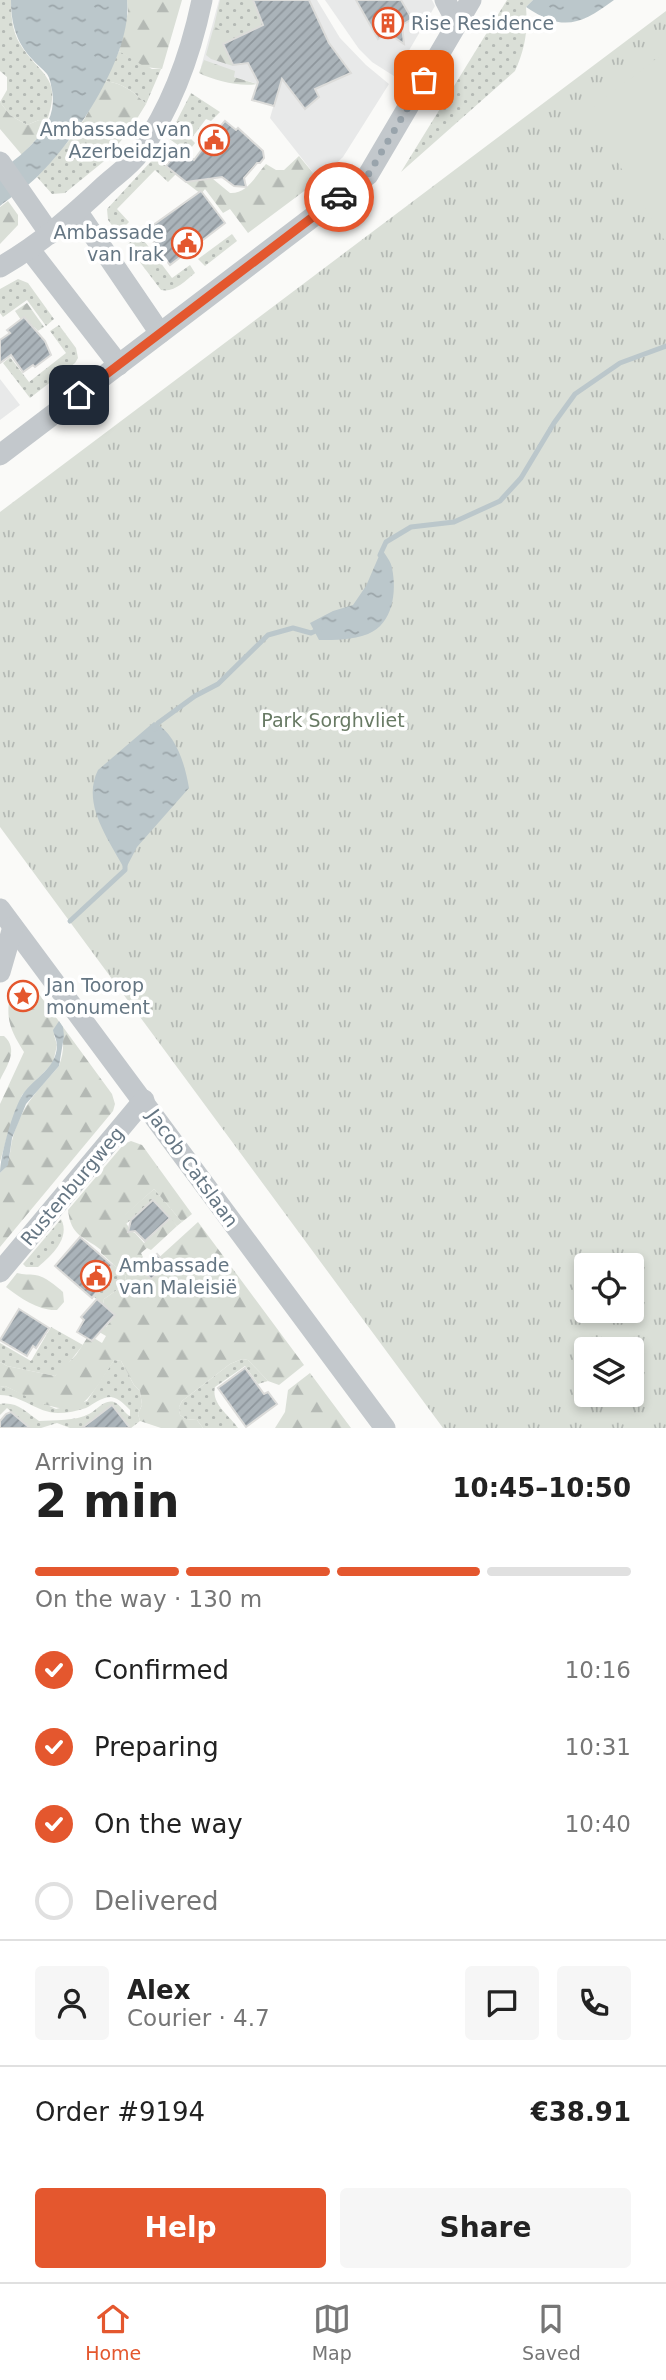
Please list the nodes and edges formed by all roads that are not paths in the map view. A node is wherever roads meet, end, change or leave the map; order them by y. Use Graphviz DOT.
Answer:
graph roads {
  1 [pos="202,0"];
  2 [pos="444,0"];
  3 [pos="471,0"];
  4 [pos="457,23"];
  5 [pos="2,165"];
  6 [pos="77,211"];
  7 [pos="50,233"];
  8 [pos="30,250"];
  9 [pos="0,267"];
  10 [pos="159,333"];
  11 [pos="119,365"];
  12 [pos="0,455"];
  13 [pos="6,918"];
  14 [pos="0,972"];
  15 [pos="144,1101"];
  16 [pos="0,1272"];
  17 [pos="385,1428"];
  1 -- 6 [label="street"];
  2 -- 4 [label="street"];
  3 -- 4 [label="street"];
  4 -- 10 [label="street"];
  5 -- 7 [label="street"];
  6 -- 7 [label="street"];
  6 -- 10 [label="street"];
  7 -- 8 [label="street"];
  8 -- 9 [label="street"];
  8 -- 11 [label="street"];
  10 -- 11 [label="street"];
  11 -- 12 [label="street"];
  13 -- 14 [label="street"];
  13 -- 15 [label="street, Jacob Catslaan"];
  15 -- 16 [label="street, Rustenburgweg"];
  15 -- 17 [label="street, Jacob Catslaan"];
}
